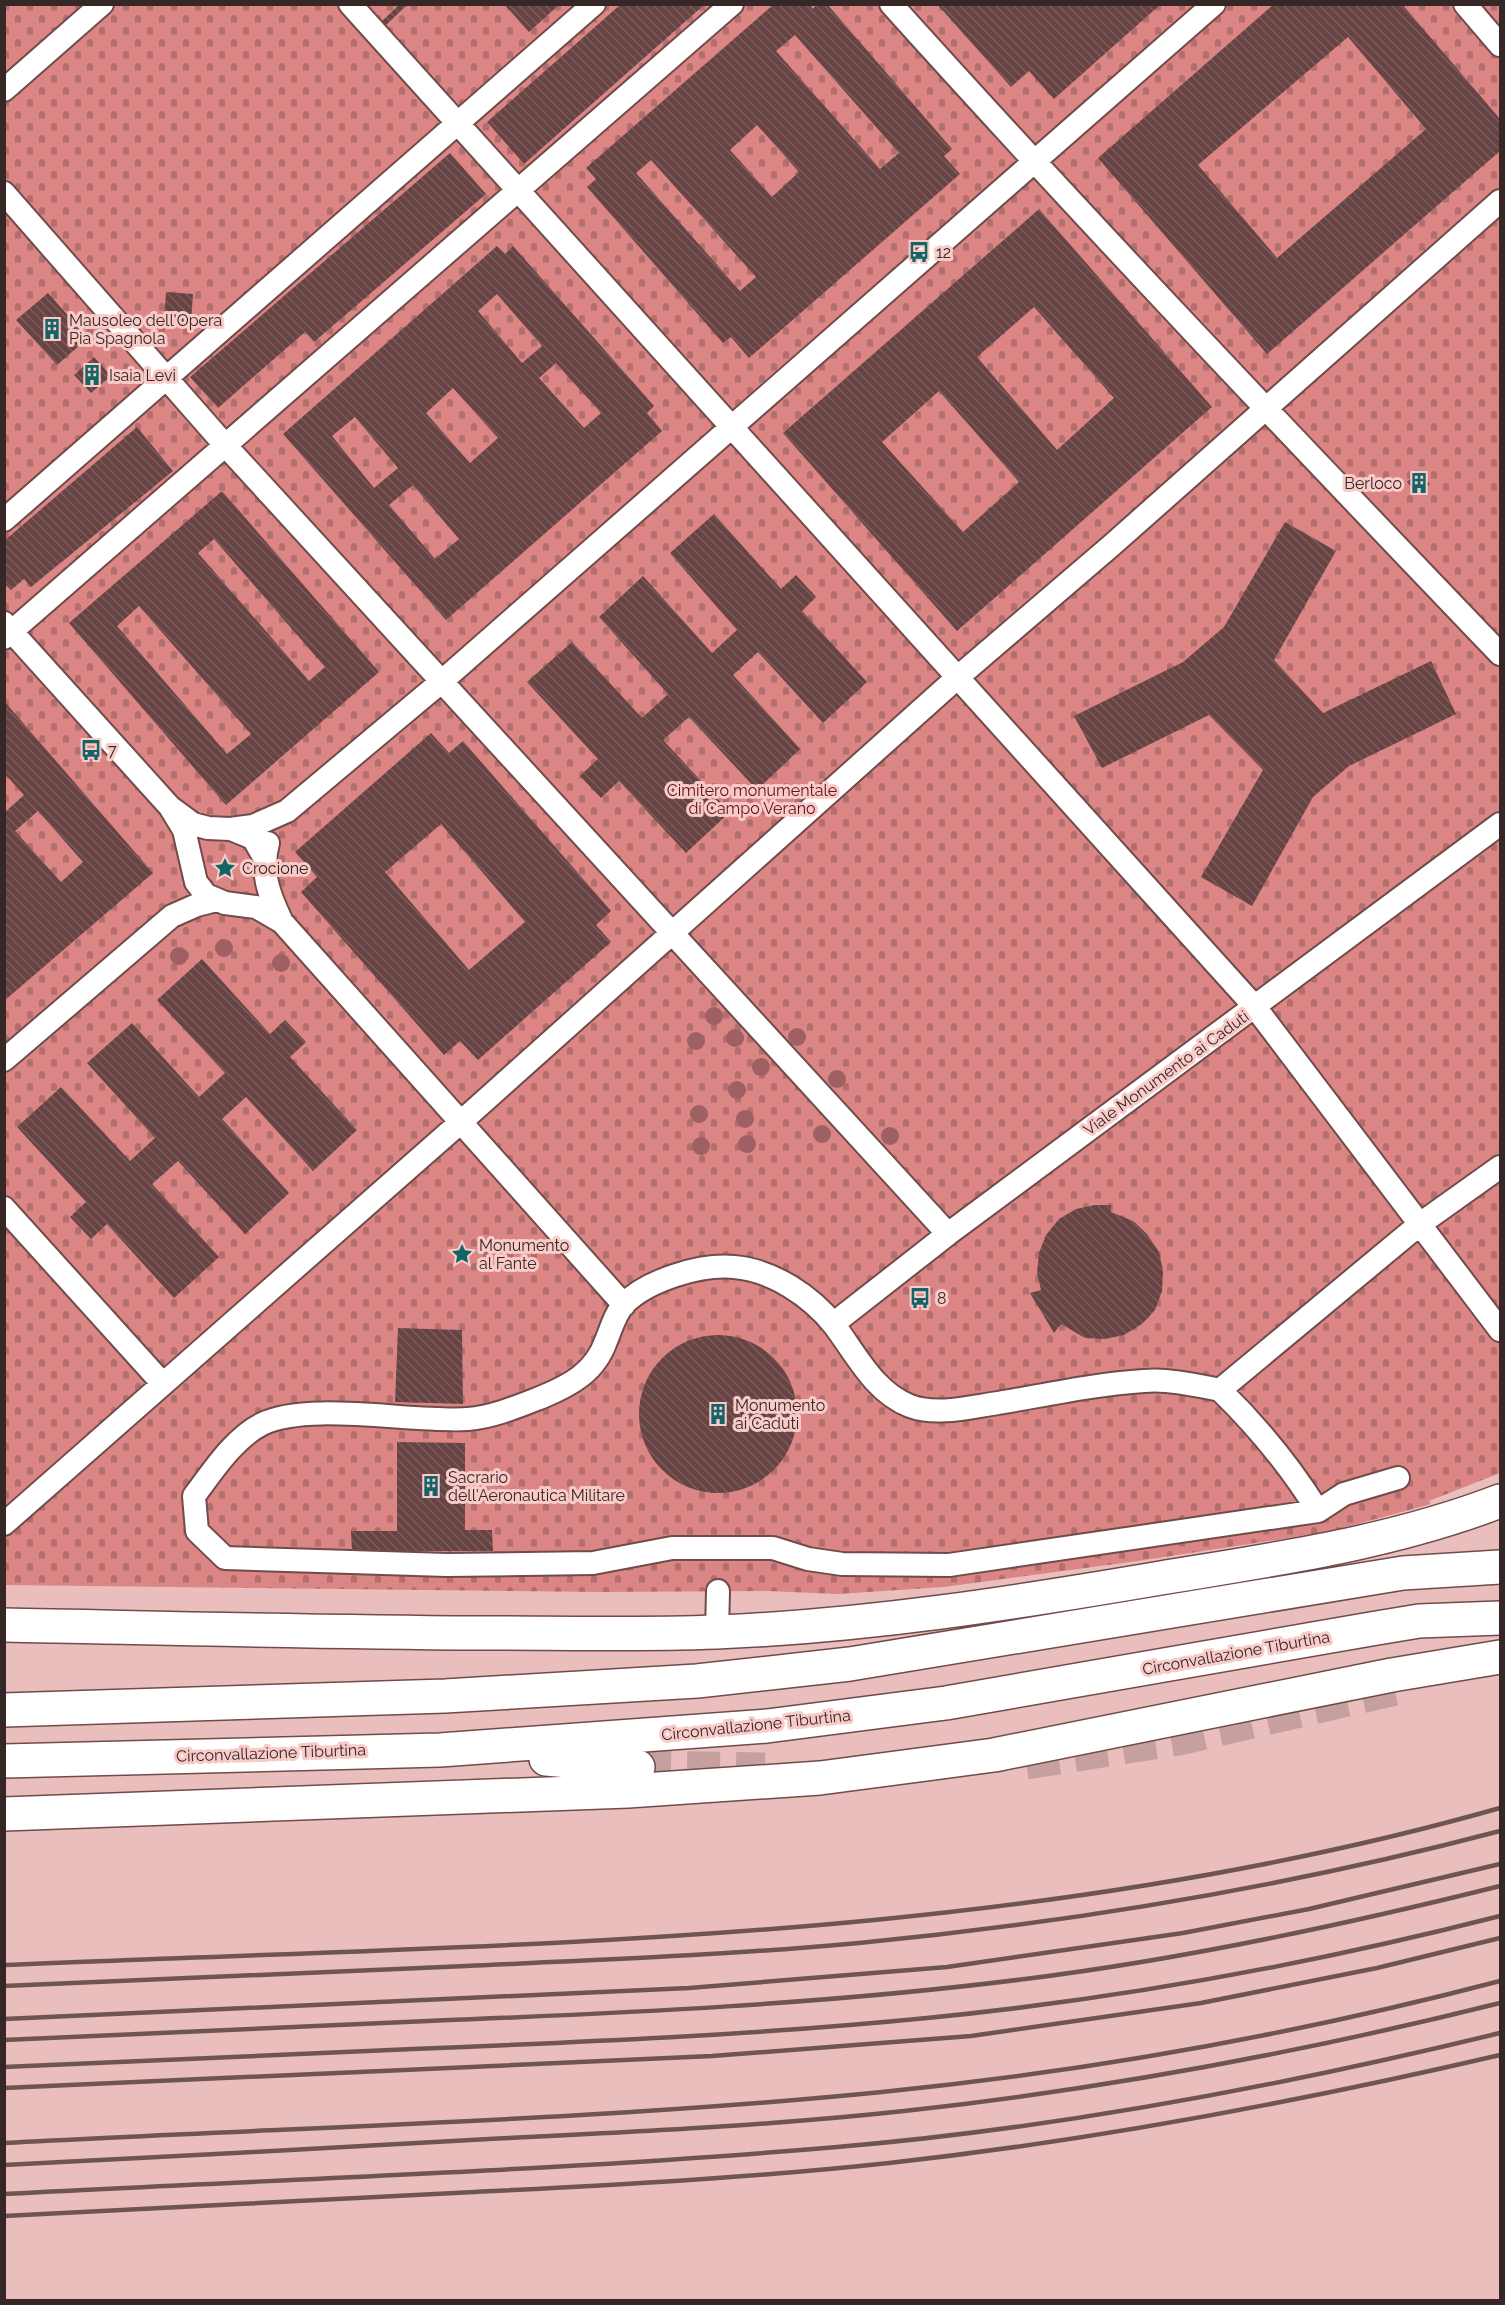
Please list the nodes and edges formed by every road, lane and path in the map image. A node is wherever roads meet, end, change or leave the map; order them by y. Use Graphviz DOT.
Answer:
graph roads {
  1 [pos="102,4"];
  2 [pos="350,4"];
  3 [pos="594,4"];
  4 [pos="732,4"];
  5 [pos="891,4"];
  6 [pos="1214,4"];
  7 [pos="1465,4"];
  8 [pos="1500,45"];
  9 [pos="4,90"];
  10 [pos="459,123"];
  11 [pos="1034,163"];
  12 [pos="518,191"];
  13 [pos="4,193"];
  14 [pos="1500,201"];
  15 [pos="167,378"];
  16 [pos="1264,410"];
  17 [pos="730,428"];
  18 [pos="225,445"];
  19 [pos="4,520"];
  20 [pos="7,631"];
  21 [pos="1500,654"];
  22 [pos="958,677"];
  23 [pos="441,682"];
  24 [pos="170,807"];
  25 [pos="287,811"];
  26 [pos="1500,824"];
  27 [pos="230,829"];
  28 [pos="264,866"];
  29 [pos="193,872"];
  30 [pos="226,901"];
  31 [pos="172,916"];
  32 [pos="282,922"];
  33 [pos="670,933"];
  34 [pos="1255,1007"];
  35 [pos="4,1060"];
  36 [pos="462,1121"];
  37 [pos="1500,1167"];
  38 [pos="4,1208"];
  39 [pos="1420,1224"];
  40 [pos="948,1234"];
  41 [pos="624,1305"];
  42 [pos="833,1324"];
  43 [pos="1500,1330"];
  44 [pos="163,1384"];
  45 [pos="1220,1390"];
  46 [pos="1398,1478"];
  47 [pos="1500,1501"];
  48 [pos="1318,1511"];
  49 [pos="4,1524"];
  50 [pos="1500,1567"];
  51 [pos="718,1591"];
  52 [pos="1500,1618"];
  53 [pos="4,1625"];
  54 [pos="717,1632"];
  55 [pos="1500,1657"];
  56 [pos="4,1710"];
  57 [pos="440,1750"];
  58 [pos="4,1761"];
  59 [pos="638,1767"];
  60 [pos="4,1814"];
  1 -- 9 [label="lane"];
  2 -- 10 [label="lane"];
  3 -- 10 [label="lane"];
  4 -- 12 [label="lane"];
  5 -- 11 [label="lane"];
  6 -- 11 [label="lane"];
  7 -- 8 [label="lane"];
  10 -- 12 [label="lane"];
  10 -- 15 [label="lane"];
  11 -- 16 [label="lane"];
  11 -- 17 [label="lane"];
  12 -- 17 [label="lane"];
  12 -- 18 [label="lane"];
  13 -- 15 [label="lane"];
  14 -- 16 [label="lane"];
  15 -- 18 [label="lane"];
  15 -- 19 [label="lane"];
  16 -- 21 [label="lane"];
  16 -- 22 [label="lane"];
  17 -- 22 [label="lane"];
  17 -- 23 [label="lane"];
  18 -- 20 [label="lane"];
  18 -- 23 [label="lane"];
  20 -- 24 [label="lane"];
  22 -- 33 [label="lane"];
  22 -- 34 [label="lane"];
  23 -- 25 [label="lane"];
  23 -- 33 [label="lane"];
  24 -- 27 [label="lane"];
  24 -- 29 [label="lane"];
  25 -- 27 [label="lane"];
  25 -- 28 [label="lane"];
  26 -- 34 [label="lane, Viale Monumento ai Caduti"];
  27 -- 28 [label="lane"];
  27 -- 29 [label="lane"];
  28 -- 30 [label="lane"];
  28 -- 32 [label="lane"];
  29 -- 30 [label="lane"];
  29 -- 31 [label="lane"];
  30 -- 31 [label="lane"];
  30 -- 32 [label="lane"];
  31 -- 35 [label="lane"];
  32 -- 36 [label="lane"];
  33 -- 36 [label="lane"];
  33 -- 40 [label="lane"];
  34 -- 39 [label="lane"];
  34 -- 40 [label="lane, Viale Monumento ai Caduti"];
  36 -- 41 [label="lane"];
  36 -- 44 [label="lane"];
  37 -- 39 [label="lane"];
  38 -- 44 [label="lane"];
  39 -- 43 [label="lane"];
  39 -- 45 [label="lane"];
  40 -- 42 [label="lane, Viale Monumento ai Caduti"];
  41 -- 42 [label="lane"];
  41 -- 48 [label="lane"];
  42 -- 45 [label="lane"];
  44 -- 49 [label="lane"];
  45 -- 48 [label="lane"];
  46 -- 48 [label="lane"];
  47 -- 54 [label="highway"];
  50 -- 56 [label="highway"];
  51 -- 54 [label="lane"];
  52 -- 57 [label="highway, Circonvallazione Tiburtina"];
  53 -- 54 [label="highway"];
  55 -- 60 [label="highway"];
  57 -- 58 [label="highway, Circonvallazione Tiburtina"];
  57 -- 59 [label="highway"];
}
